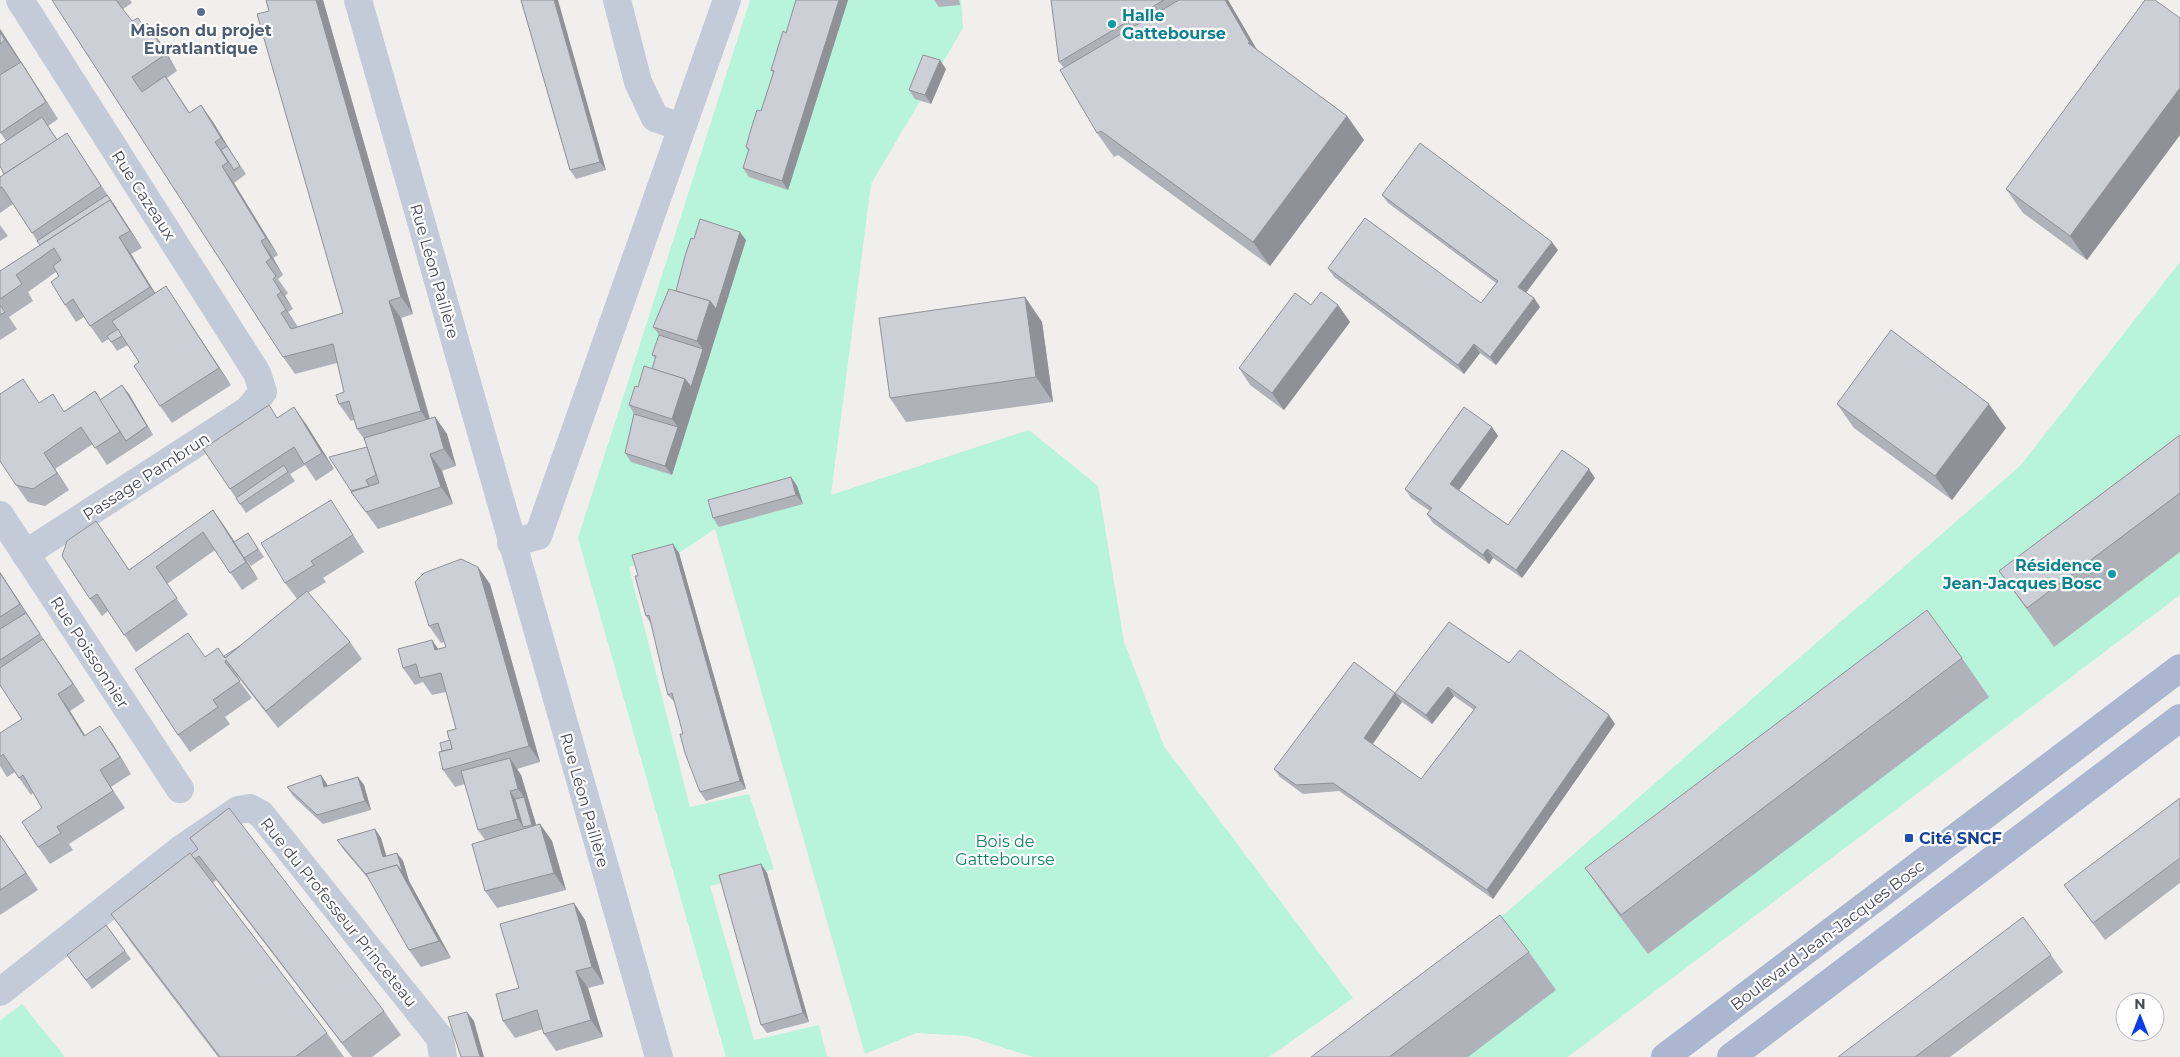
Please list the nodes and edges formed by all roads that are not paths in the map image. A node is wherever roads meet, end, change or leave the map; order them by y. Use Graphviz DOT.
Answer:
graph roads {
  1 [pos="20,0"];
  2 [pos="358,0"];
  3 [pos="617,0"];
  4 [pos="727,0"];
  5 [pos="681,127"];
  6 [pos="263,392"];
  7 [pos="0,515"];
  8 [pos="511,543"];
  9 [pos="25,554"];
  10 [pos="2180,668"];
  11 [pos="2180,718"];
  12 [pos="180,789"];
  13 [pos="0,992"];
  14 [pos="443,1057"];
  15 [pos="659,1057"];
  16 [pos="1665,1057"];
  17 [pos="1731,1057"];
  1 -- 6 [label="street, Rue Cazeaux"];
  2 -- 8 [label="street, Rue Léon Paillère"];
  3 -- 5 [label="street"];
  4 -- 5 [label="street"];
  5 -- 8 [label="street"];
  6 -- 9 [label="street, Passage Pambrun"];
  7 -- 9 [label="street, Rue Poissonnier"];
  8 -- 15 [label="street, Rue Léon Paillère"];
  9 -- 12 [label="street, Rue Poissonnier"];
  10 -- 16 [label="main road, Boulevard Jean-Jacques Bosc"];
  11 -- 17 [label="main road"];
  13 -- 14 [label="street, Rue du Professeur Princeteau"];
}
